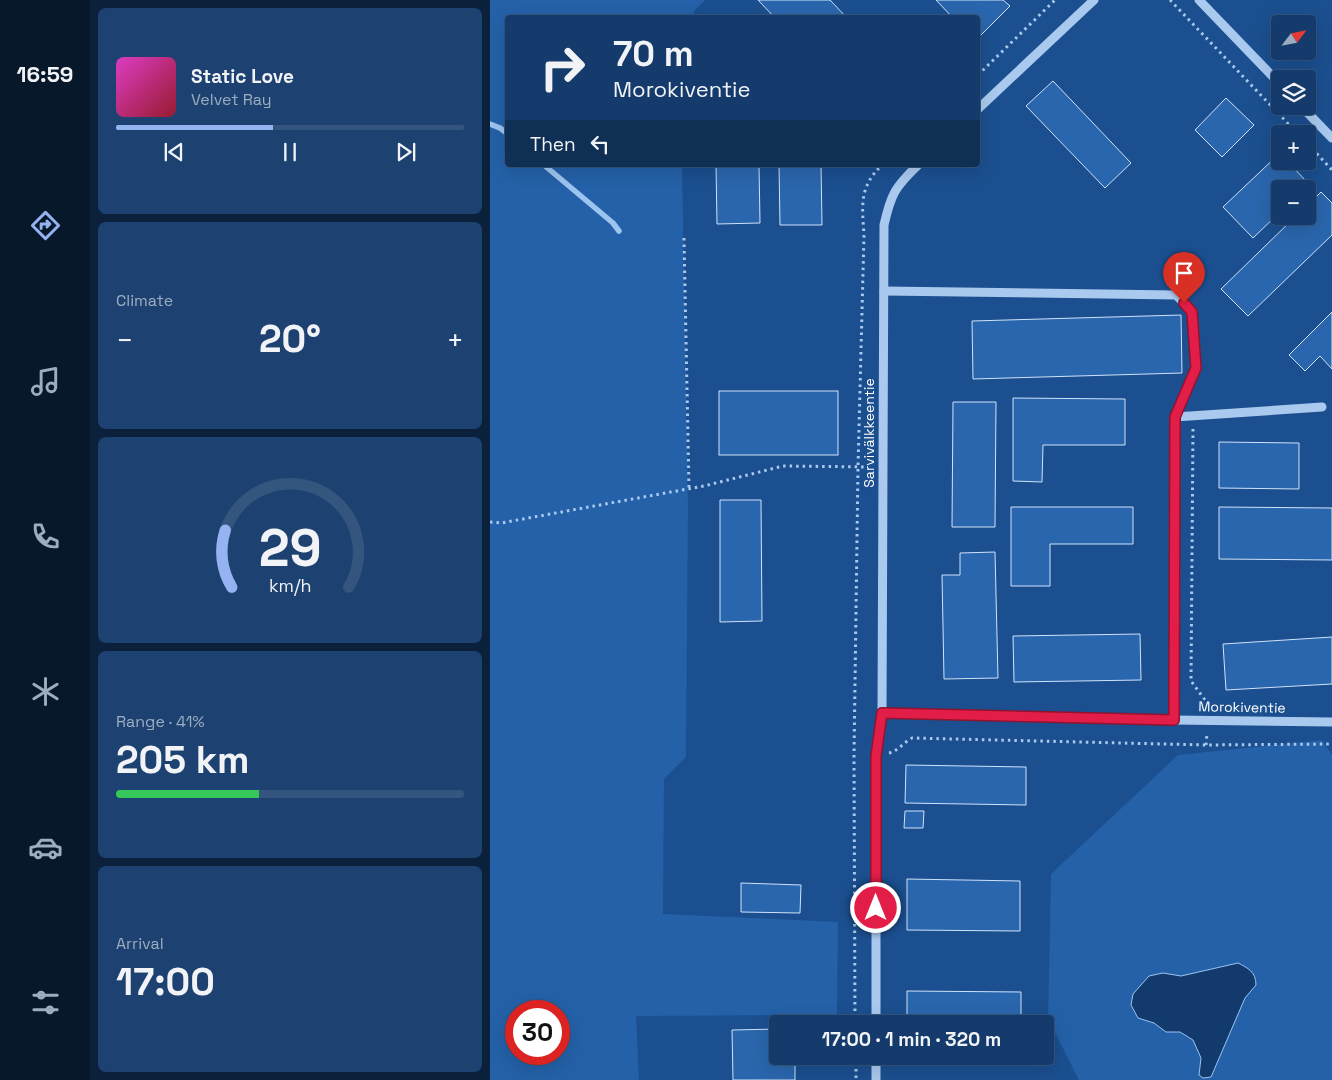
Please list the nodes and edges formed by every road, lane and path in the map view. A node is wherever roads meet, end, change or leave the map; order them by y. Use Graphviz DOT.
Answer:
graph roads {
  1 [pos="1056,0"];
  2 [pos="1094,0"];
  3 [pos="1170,0"];
  4 [pos="1199,0"];
  5 [pos="980,73"];
  6 [pos="1271,75"];
  7 [pos="980,107"];
  8 [pos="1310,115"];
  9 [pos="1289,125"];
  10 [pos="1332,138"];
  11 [pos="1316,153"];
  12 [pos="880,167"];
  13 [pos="916,167"];
  14 [pos="1332,170"];
  15 [pos="684,238"];
  16 [pos="884,291"];
  17 [pos="1322,407"];
  18 [pos="1193,416"];
  19 [pos="1175,417"];
  20 [pos="882,466"];
  21 [pos="858,467"];
  22 [pos="690,489"];
  23 [pos="490,522"];
  24 [pos="882,713"];
  25 [pos="1174,720"];
  26 [pos="1208,721"];
  27 [pos="1332,722"];
  28 [pos="1332,744"];
  29 [pos="1206,745"];
  30 [pos="854,756"];
  31 [pos="876,756"];
  32 [pos="855,1015"];
  33 [pos="876,1015"];
  34 [pos="856,1065"];
  35 [pos="876,1065"];
  36 [pos="856,1080"];
  37 [pos="876,1080"];
  1 -- 5 [label="path"];
  2 -- 7 [label="street"];
  3 -- 9 [label="path"];
  4 -- 6 [label="street"];
  8 -- 10 [label="street"];
  11 -- 14 [label="path"];
  12 -- 21 [label="path"];
  13 -- 16 [label="street, Sarvivälkkeentie"];
  15 -- 22 [label="path"];
  16 -- 19 [label="street"];
  16 -- 20 [label="street, Sarvivälkkeentie"];
  17 -- 18 [label="street"];
  18 -- 19 [label="street"];
  18 -- 26 [label="path"];
  19 -- 25 [label="street"];
  20 -- 21 [label="path"];
  20 -- 24 [label="street, Sarvivälkkeentie"];
  21 -- 22 [label="path"];
  21 -- 30 [label="path"];
  22 -- 23 [label="path"];
  24 -- 25 [label="street, Morokiventie"];
  24 -- 31 [label="street, Sarvivälkkeentie"];
  25 -- 26 [label="street, Morokiventie"];
  26 -- 27 [label="street, Morokiventie"];
  26 -- 29 [label="path"];
  28 -- 29 [label="path"];
  29 -- 31 [label="path"];
  30 -- 31 [label="path"];
  30 -- 32 [label="path"];
  31 -- 33 [label="street, Sarvivälkkeentie"];
  34 -- 36 [label="path"];
  35 -- 37 [label="street"];
}
